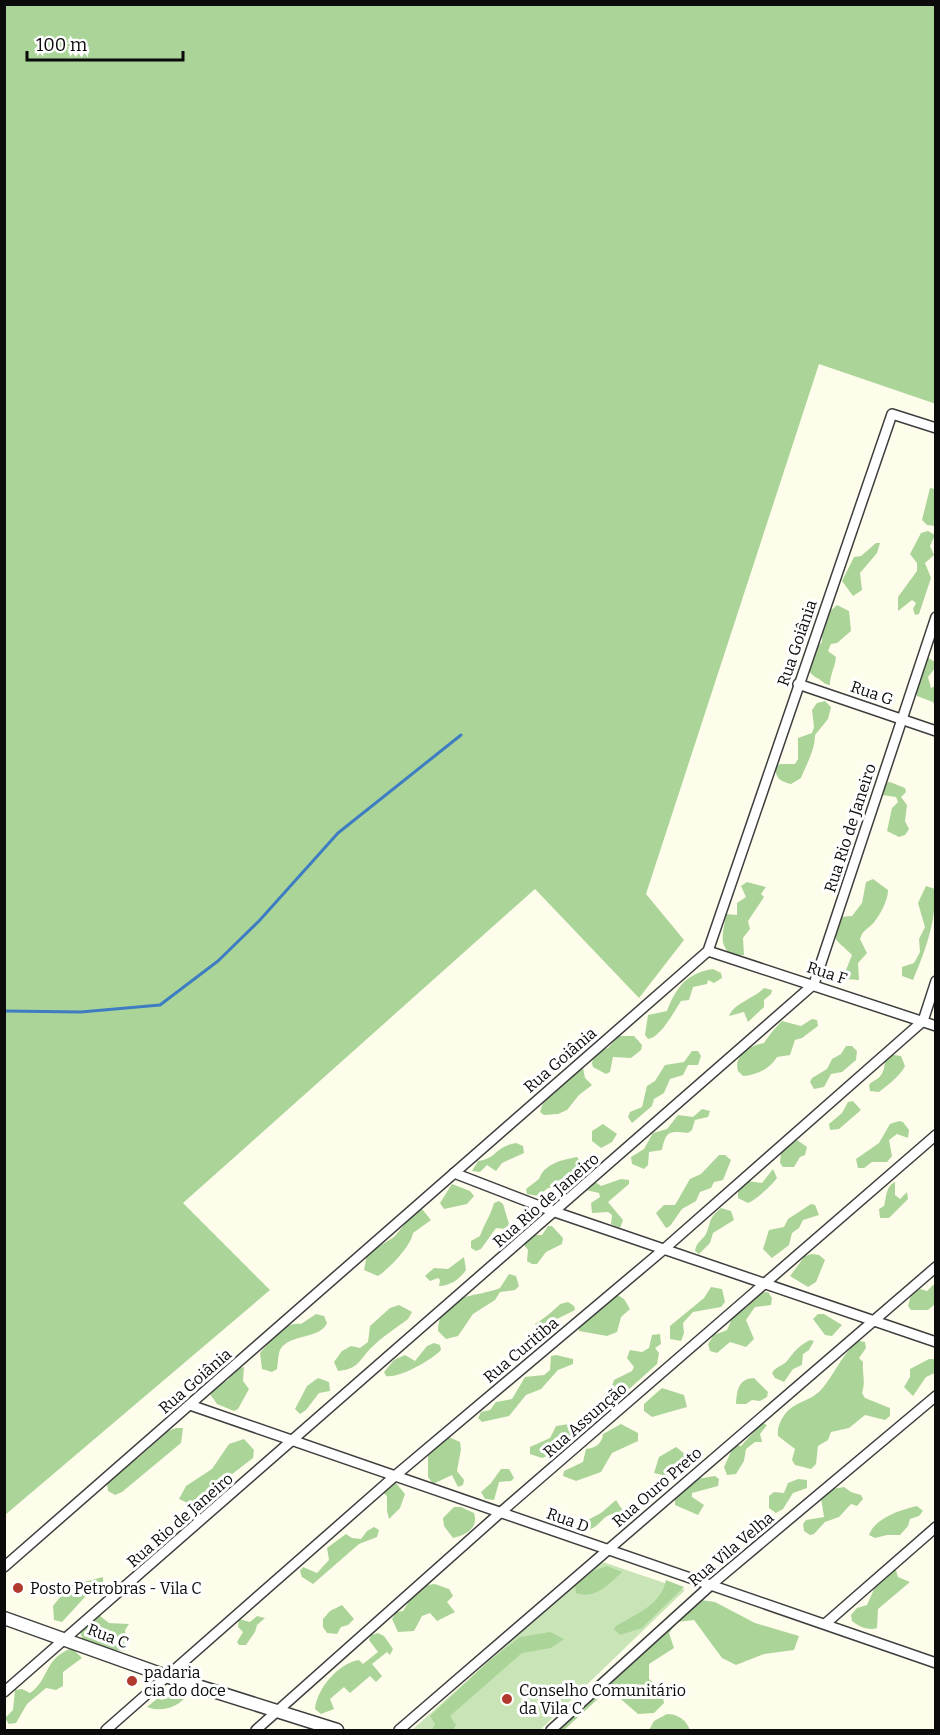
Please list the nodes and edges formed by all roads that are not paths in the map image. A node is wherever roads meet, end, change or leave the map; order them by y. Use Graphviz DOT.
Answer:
graph roads {
  1 [pos="936,428"];
  2 [pos="936,617"];
  3 [pos="798,684"];
  4 [pos="902,720"];
  5 [pos="936,731"];
  6 [pos="708,951"];
  7 [pos="936,981"];
  8 [pos="814,984"];
  9 [pos="923,1022"];
  10 [pos="936,1026"];
  11 [pos="936,1135"];
  12 [pos="454,1173"];
  13 [pos="555,1212"];
  14 [pos="663,1250"];
  15 [pos="936,1267"];
  16 [pos="768,1283"];
  17 [pos="873,1321"];
  18 [pos="936,1342"];
  19 [pos="936,1396"];
  20 [pos="190,1405"];
  21 [pos="294,1441"];
  22 [pos="396,1475"];
  23 [pos="501,1512"];
  24 [pos="936,1527"];
  25 [pos="606,1550"];
  26 [pos="4,1567"];
  27 [pos="712,1584"];
  28 [pos="4,1618"];
  29 [pos="825,1624"];
  30 [pos="67,1638"];
  31 [pos="934,1661"];
  32 [pos="169,1677"];
  33 [pos="4,1692"];
  34 [pos="279,1711"];
  35 [pos="106,1731"];
  36 [pos="256,1731"];
  37 [pos="337,1731"];
  38 [pos="399,1731"];
  39 [pos="551,1731"];
  1 -- 3 [label="street, Rua Goiânia"];
  2 -- 4 [label="street, Rua Rio de Janeiro"];
  3 -- 4 [label="street, Rua G"];
  3 -- 6 [label="street, Rua Goiânia"];
  4 -- 5 [label="street, Rua G"];
  4 -- 8 [label="street, Rua Rio de Janeiro"];
  6 -- 8 [label="street, Rua F"];
  6 -- 12 [label="street, Rua Goiânia"];
  7 -- 9 [label="street"];
  8 -- 9 [label="street, Rua F"];
  8 -- 13 [label="street, Rua Rio de Janeiro"];
  9 -- 10 [label="street, Rua F"];
  9 -- 14 [label="street, Rua Curitiba"];
  11 -- 16 [label="street, Rua Assunção"];
  12 -- 13 [label="street"];
  12 -- 20 [label="street, Rua Goiânia"];
  13 -- 14 [label="street"];
  13 -- 21 [label="street, Rua Rio de Janeiro"];
  14 -- 16 [label="street"];
  14 -- 22 [label="street, Rua Curitiba"];
  15 -- 17 [label="street, Rua Ouro Preto"];
  16 -- 17 [label="street"];
  16 -- 23 [label="street, Rua Assunção"];
  17 -- 18 [label="street"];
  17 -- 25 [label="street, Rua Ouro Preto"];
  19 -- 27 [label="street, Rua Vila Velha"];
  20 -- 21 [label="street, Rua D"];
  20 -- 26 [label="street, Rua Goiânia"];
  21 -- 22 [label="street, Rua D"];
  21 -- 30 [label="street, Rua Rio de Janeiro"];
  22 -- 23 [label="street, Rua D"];
  22 -- 32 [label="street, Rua Curitiba"];
  23 -- 25 [label="street, Rua D"];
  23 -- 34 [label="street, Rua Assunção"];
  24 -- 29 [label="street"];
  25 -- 27 [label="street, Rua D"];
  25 -- 38 [label="street, Rua Ouro Preto"];
  27 -- 29 [label="street, Rua D"];
  27 -- 39 [label="street, Rua Vila Velha"];
  28 -- 30 [label="street, Rua C"];
  29 -- 31 [label="street, Rua D"];
  30 -- 32 [label="street, Rua C"];
  30 -- 33 [label="street, Rua Rio de Janeiro"];
  32 -- 34 [label="street, Rua C"];
  32 -- 35 [label="street, Rua Curitiba"];
  34 -- 36 [label="street, Rua Assunção"];
  34 -- 37 [label="street, Rua C"];
}
